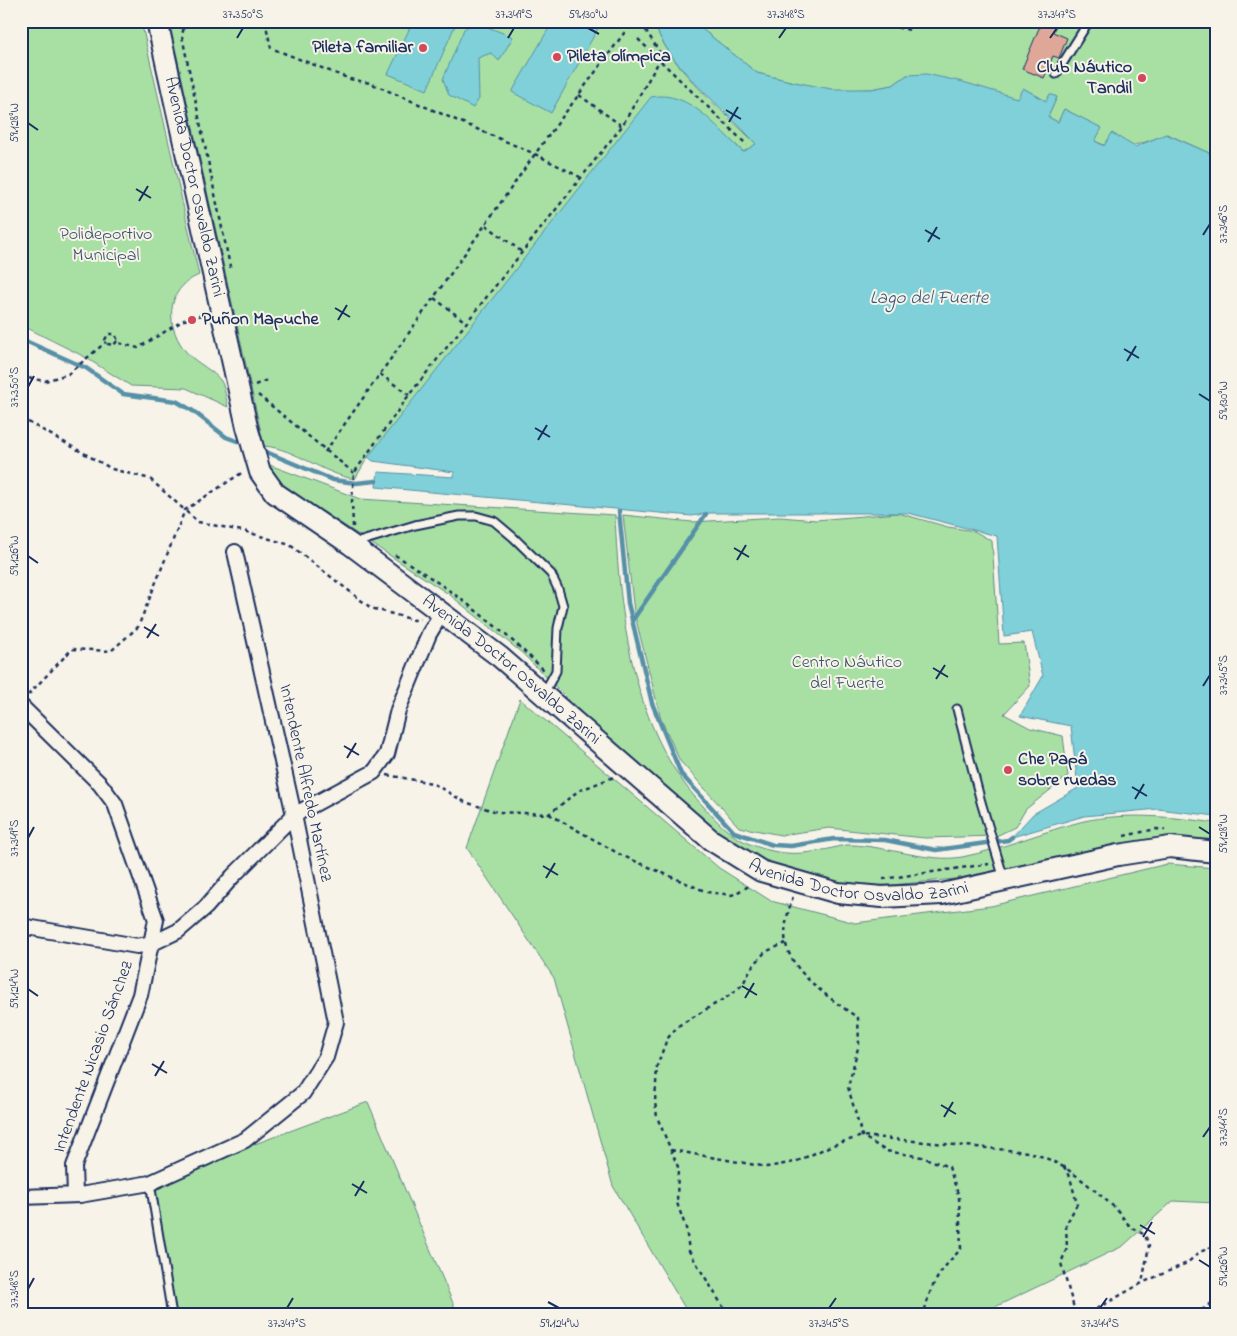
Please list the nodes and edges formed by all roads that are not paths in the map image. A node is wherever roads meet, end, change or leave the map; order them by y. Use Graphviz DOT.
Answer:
graph roads {
  1 [pos="157,21"];
  2 [pos="1089,21"];
  3 [pos="1056,74"];
  4 [pos="350,544"];
  5 [pos="235,552"];
  6 [pos="442,614"];
  7 [pos="548,686"];
  8 [pos="24,701"];
  9 [pos="957,708"];
  10 [pos="294,815"];
  11 [pos="1216,852"];
  12 [pos="1000,867"];
  13 [pos="21,926"];
  14 [pos="153,943"];
  15 [pos="150,1183"];
  16 [pos="75,1195"];
  17 [pos="21,1197"];
  18 [pos="172,1315"];
  1 -- 4 [label="main road, Avenida Doctor Osvaldo Zarini"];
  2 -- 3 [label="lane"];
  4 -- 6 [label="main road, Avenida Doctor Osvaldo Zarini"];
  4 -- 7 [label="lane"];
  5 -- 10 [label="street, Intendente Alfredo Martínez"];
  6 -- 7 [label="main road, Avenida Doctor Osvaldo Zarini"];
  6 -- 10 [label="street"];
  7 -- 12 [label="main road, Avenida Doctor Osvaldo Zarini"];
  8 -- 14 [label="street, Intendente Nicasio Sánchez"];
  9 -- 12 [label="lane"];
  10 -- 14 [label="street"];
  10 -- 15 [label="street, Intendente Alfredo Martínez"];
  11 -- 12 [label="main road, Avenida Doctor Osvaldo Zarini"];
  13 -- 14 [label="street"];
  14 -- 16 [label="street, Intendente Nicasio Sánchez"];
  15 -- 16 [label="street"];
  15 -- 18 [label="lane"];
  16 -- 17 [label="street"];
}
